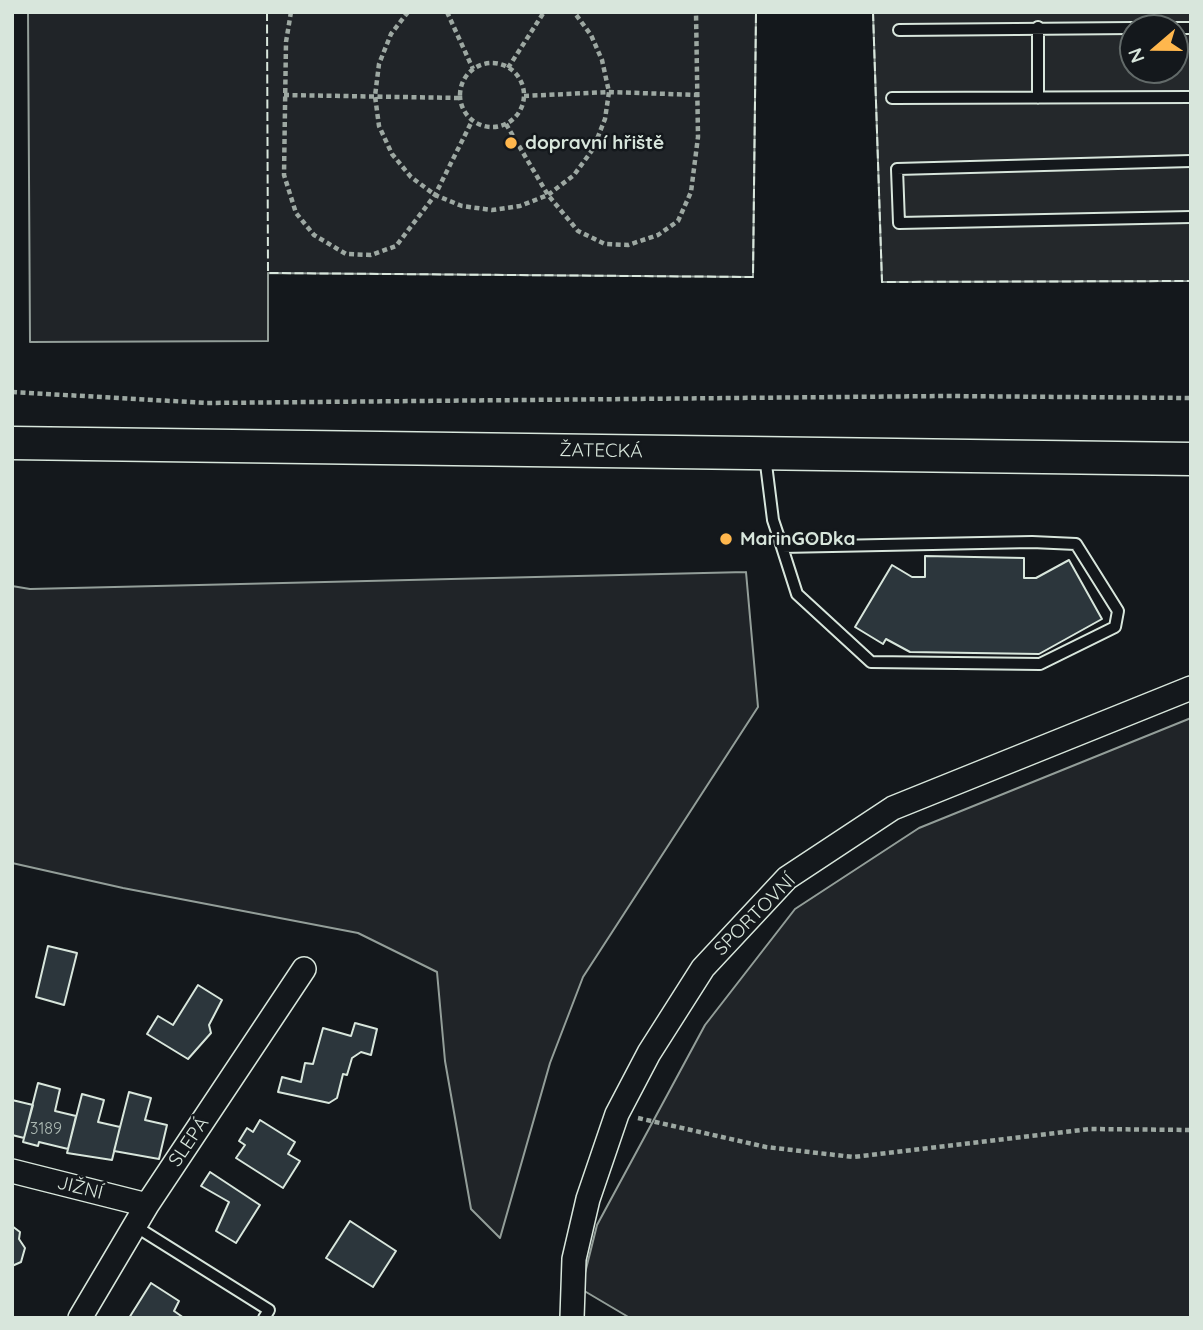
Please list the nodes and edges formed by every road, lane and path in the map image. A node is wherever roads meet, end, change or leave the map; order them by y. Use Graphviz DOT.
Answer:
graph roads {
  1 [pos="291,12"];
  2 [pos="408,12"];
  3 [pos="447,12"];
  4 [pos="544,12"];
  5 [pos="574,12"];
  6 [pos="696,12"];
  7 [pos="1038,27"];
  8 [pos="1119,28"];
  9 [pos="899,30"];
  10 [pos="508,68"];
  11 [pos="473,69"];
  12 [pos="609,92"];
  13 [pos="699,94"];
  14 [pos="284,95"];
  15 [pos="375,96"];
  16 [pos="524,96"];
  17 [pos="1191,97"];
  18 [pos="460,98"];
  19 [pos="892,98"];
  20 [pos="1038,98"];
  21 [pos="472,121"];
  22 [pos="506,124"];
  23 [pos="1191,161"];
  24 [pos="435,195"];
  25 [pos="548,195"];
  26 [pos="1191,217"];
  27 [pos="12,392"];
  28 [pos="1191,398"];
  29 [pos="12,443"];
  30 [pos="765,453"];
  31 [pos="1191,459"];
  32 [pos="782,547"];
  33 [pos="1191,688"];
  34 [pos="304,969"];
  35 [pos="617,1114"];
  36 [pos="1191,1130"];
  37 [pos="12,1171"];
  38 [pos="147,1205"];
  39 [pos="135,1226"];
  40 [pos="80,1318"];
  41 [pos="264,1318"];
  42 [pos="572,1318"];
  1 -- 14 [label="path"];
  2 -- 15 [label="path"];
  3 -- 11 [label="path"];
  4 -- 10 [label="path"];
  5 -- 12 [label="path"];
  6 -- 13 [label="path"];
  7 -- 8 [label="lane"];
  7 -- 9 [label="lane"];
  7 -- 20 [label="lane"];
  10 -- 11 [label="path"];
  10 -- 16 [label="path"];
  11 -- 18 [label="path"];
  12 -- 13 [label="path"];
  12 -- 16 [label="path"];
  12 -- 25 [label="path"];
  13 -- 25 [label="path"];
  14 -- 15 [label="path"];
  14 -- 24 [label="path"];
  15 -- 18 [label="path"];
  15 -- 24 [label="path"];
  16 -- 22 [label="path"];
  17 -- 20 [label="lane"];
  18 -- 21 [label="path"];
  19 -- 20 [label="lane"];
  21 -- 22 [label="path"];
  21 -- 24 [label="path"];
  22 -- 25 [label="path"];
  23 -- 26 [label="lane"];
  24 -- 25 [label="path"];
  27 -- 28 [label="path"];
  29 -- 30 [label="street, ŽATECKÁ"];
  30 -- 31 [label="street, ŽATECKÁ"];
  30 -- 32 [label="lane"];
  32 -- 32 [label="lane"];
  33 -- 35 [label="street, SPORTOVNÍ"];
  34 -- 38 [label="street, SLEPÁ"];
  35 -- 36 [label="path"];
  35 -- 42 [label="street, SPORTOVNÍ"];
  37 -- 38 [label="street, JIŽNÍ"];
  38 -- 39 [label="street, SLEPÁ"];
  39 -- 40 [label="street, SLEPÁ"];
  39 -- 41 [label="lane"];
}
